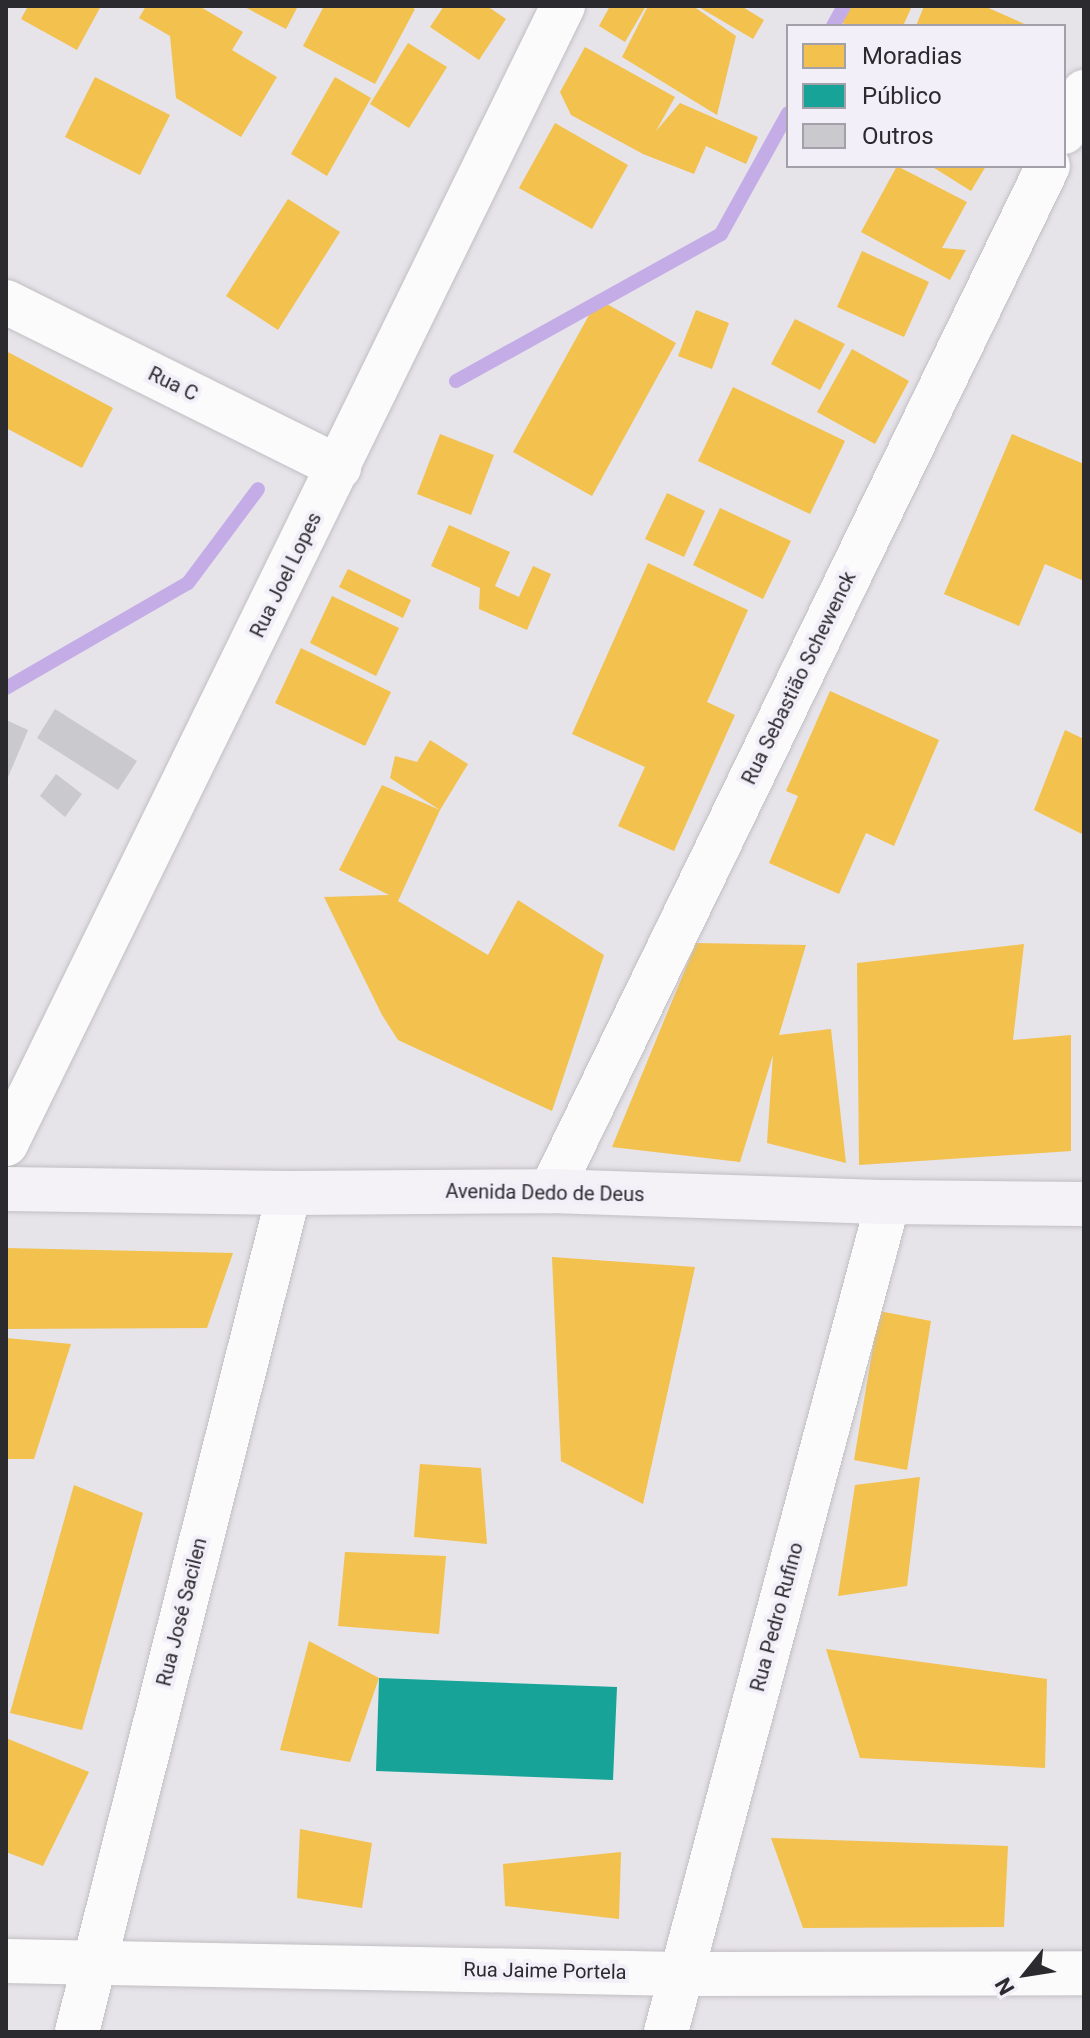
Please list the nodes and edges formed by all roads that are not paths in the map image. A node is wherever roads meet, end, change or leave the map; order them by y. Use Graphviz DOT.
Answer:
graph roads {
  1 [pos="561,7"];
  2 [pos="1084,92"];
  3 [pos="1066,129"];
  4 [pos="1066,134"];
  5 [pos="1084,145"];
  6 [pos="1047,168"];
  7 [pos="6,302"];
  8 [pos="339,467"];
  9 [pos="6,1144"];
  10 [pos="6,1189"];
  11 [pos="551,1191"];
  12 [pos="289,1193"];
  13 [pos="888,1202"];
  14 [pos="1084,1204"];
  15 [pos="6,1961"];
  16 [pos="93,1963"];
  17 [pos="1084,1973"];
  18 [pos="680,1974"];
  19 [pos="77,2032"];
  20 [pos="666,2032"];
  1 -- 8 [label="street, Rua Joel Lopes"];
  2 -- 3 [label="street"];
  4 -- 5 [label="street"];
  6 -- 11 [label="street, Rua Sebastião Schewenck"];
  7 -- 8 [label="street, Rua C"];
  8 -- 9 [label="street, Rua Joel Lopes"];
  10 -- 12 [label="main road, Avenida Dedo de Deus"];
  11 -- 12 [label="main road, Avenida Dedo de Deus"];
  11 -- 13 [label="main road, Avenida Dedo de Deus"];
  12 -- 16 [label="street, Rua José Sacilen"];
  13 -- 14 [label="main road, Avenida Dedo de Deus"];
  13 -- 18 [label="street, Rua Pedro Rufino"];
  15 -- 16 [label="street, Rua Jaime Portela"];
  16 -- 18 [label="street, Rua Jaime Portela"];
  16 -- 19 [label="street, Rua José Sacilen"];
  17 -- 18 [label="street, Rua Jaime Portela"];
  18 -- 20 [label="street, Rua Pedro Rufino"];
}
